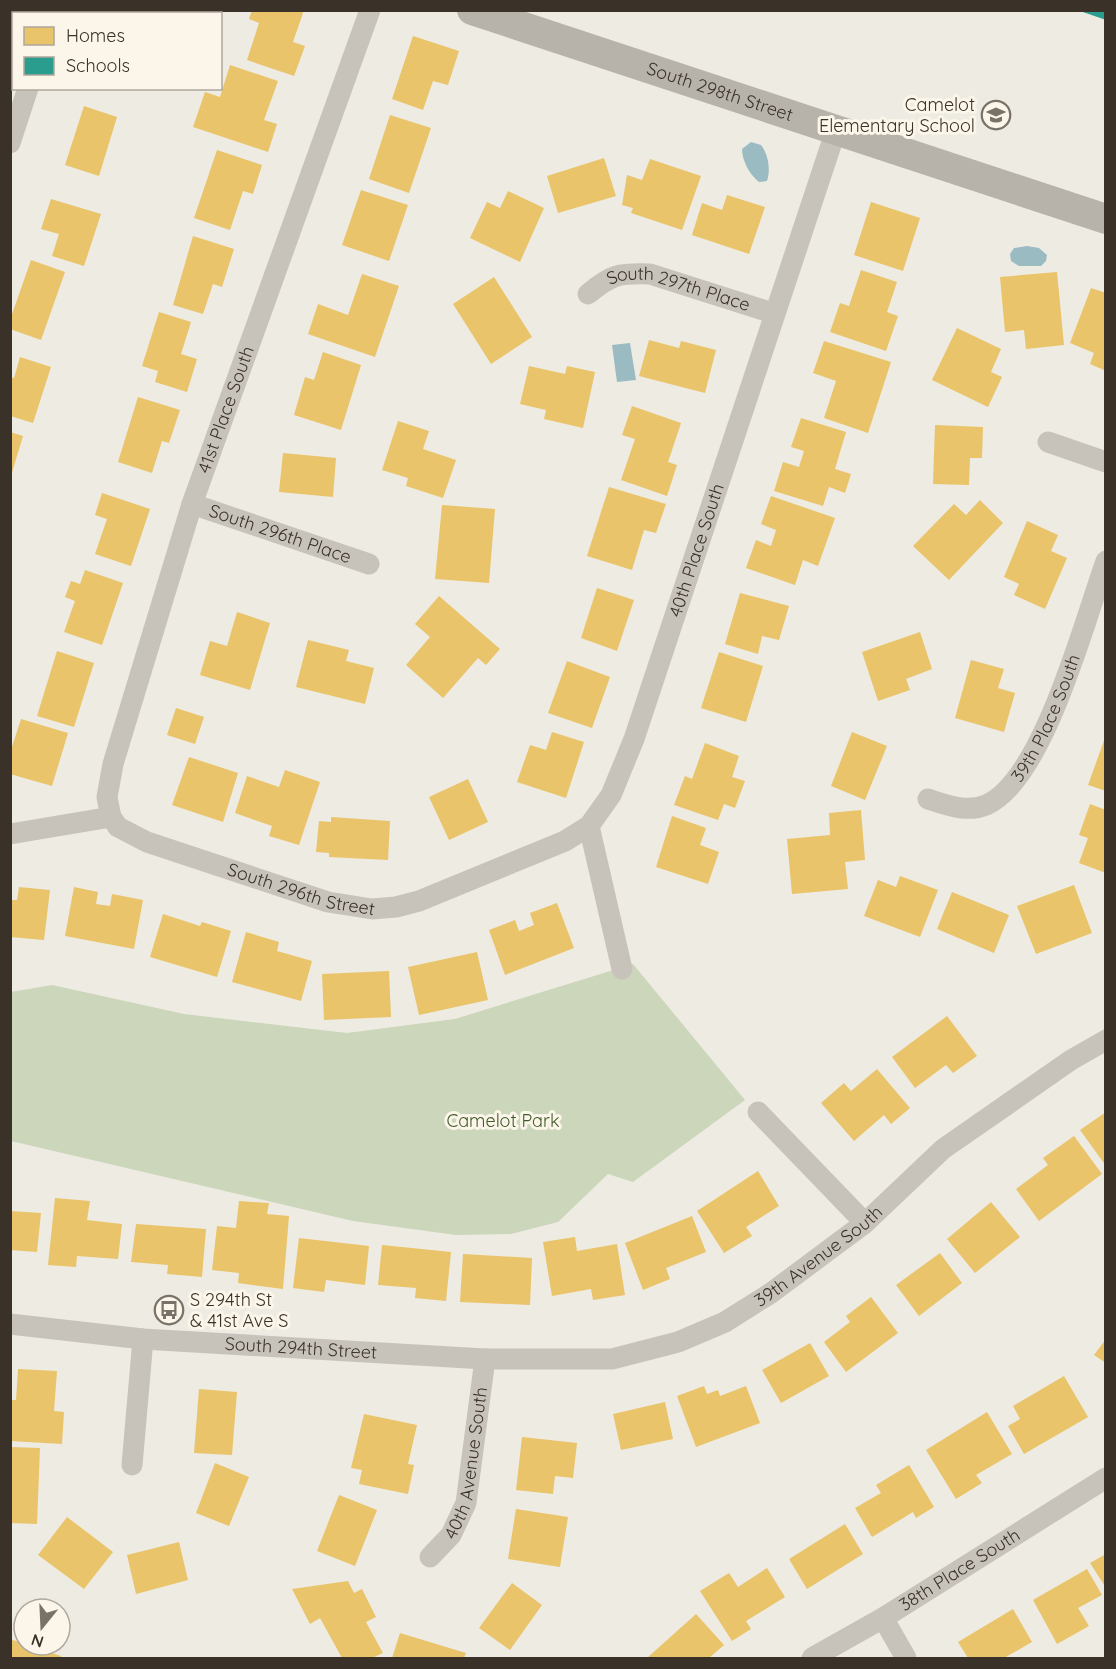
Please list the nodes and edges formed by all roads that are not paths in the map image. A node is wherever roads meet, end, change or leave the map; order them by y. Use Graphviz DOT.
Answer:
graph roads {
  1 [pos="370,10"];
  2 [pos="472,10"];
  3 [pos="27,90"];
  4 [pos="836,130"];
  5 [pos="10,143"];
  6 [pos="1106,219"];
  7 [pos="588,294"];
  8 [pos="773,313"];
  9 [pos="1048,442"];
  10 [pos="1106,462"];
  11 [pos="192,504"];
  12 [pos="1106,561"];
  13 [pos="369,564"];
  14 [pos="928,799"];
  15 [pos="111,817"];
  16 [pos="589,826"];
  17 [pos="10,834"];
  18 [pos="622,969"];
  19 [pos="1106,1040"];
  20 [pos="758,1112"];
  21 [pos="865,1223"];
  22 [pos="10,1324"];
  23 [pos="143,1339"];
  24 [pos="485,1359"];
  25 [pos="132,1465"];
  26 [pos="1106,1478"];
  27 [pos="430,1557"];
  28 [pos="883,1618"];
  29 [pos="812,1659"];
  30 [pos="906,1659"];
  1 -- 11 [label="street, 41st Place South"];
  2 -- 4 [label="street, South 298th Street"];
  3 -- 5 [label="street"];
  4 -- 6 [label="street, South 298th Street"];
  4 -- 8 [label="street, 40th Place South"];
  7 -- 8 [label="street, South 297th Place"];
  8 -- 16 [label="street, 40th Place South"];
  9 -- 10 [label="street"];
  11 -- 13 [label="street, South 296th Place"];
  11 -- 15 [label="street, 41st Place South"];
  12 -- 14 [label="street, 39th Place South"];
  15 -- 16 [label="street, South 296th Street"];
  15 -- 17 [label="street"];
  16 -- 18 [label="street"];
  19 -- 21 [label="street, 39th Avenue South"];
  20 -- 21 [label="street"];
  21 -- 24 [label="street, 39th Avenue South"];
  22 -- 23 [label="street, South 294th Street"];
  23 -- 24 [label="street, South 294th Street"];
  23 -- 25 [label="street"];
  24 -- 27 [label="street, 40th Avenue South"];
  26 -- 28 [label="street, 38th Place South"];
  28 -- 29 [label="street, 38th Place South"];
  28 -- 30 [label="street"];
}
